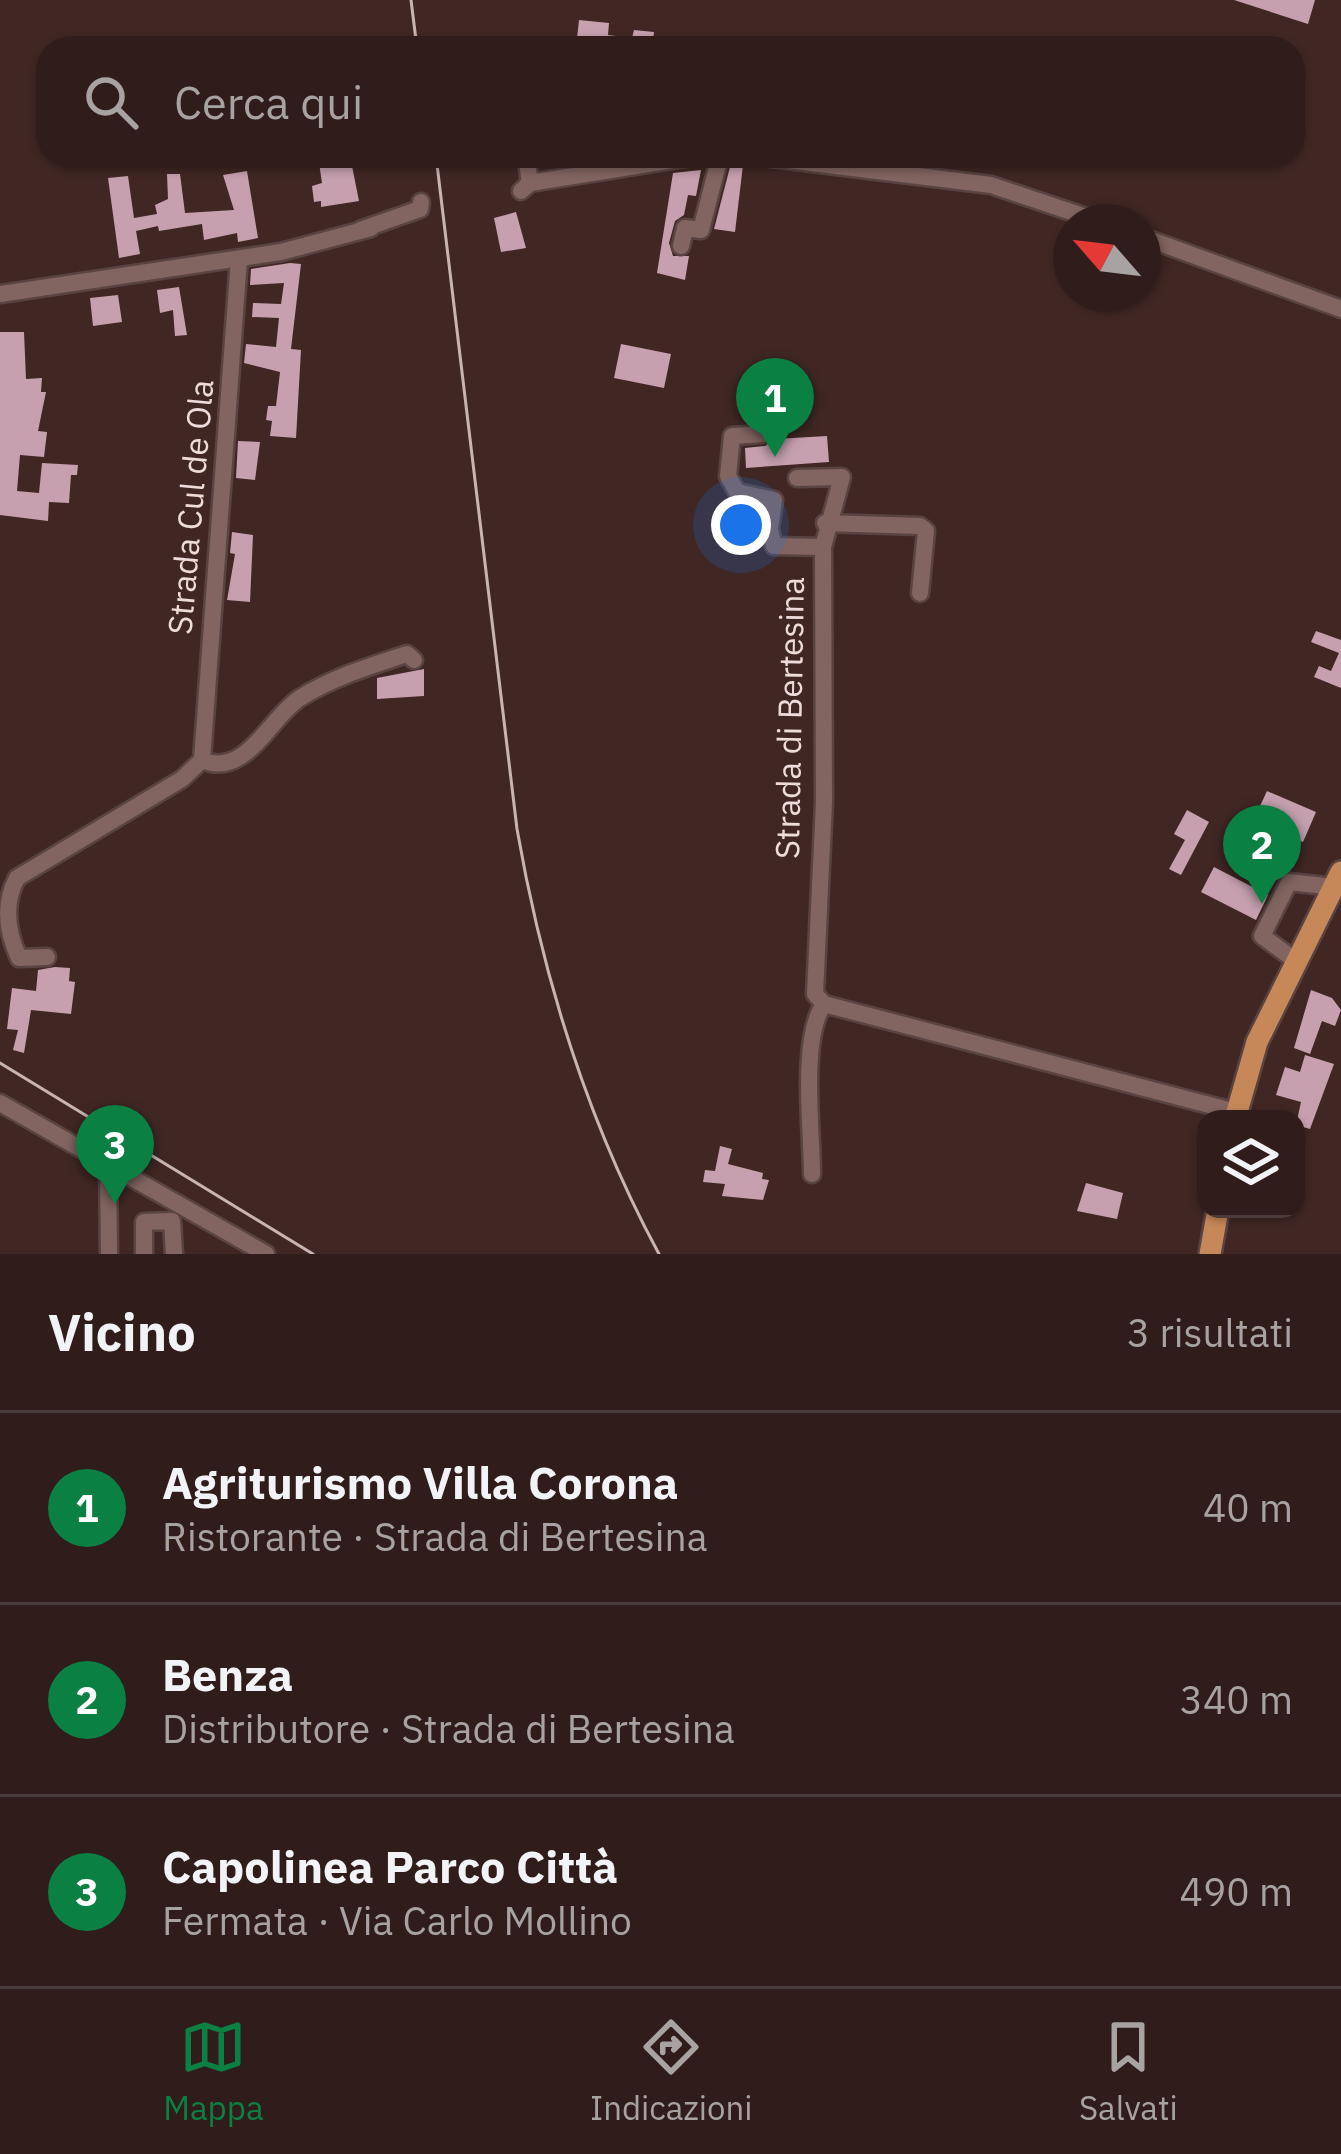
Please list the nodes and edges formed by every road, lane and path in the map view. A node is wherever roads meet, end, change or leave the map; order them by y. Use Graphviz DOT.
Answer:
graph roads {
  1 [pos="526,168"];
  2 [pos="598,168"];
  3 [pos="717,168"];
  4 [pos="853,168"];
  5 [pos="422,202"];
  6 [pos="1053,206"];
  7 [pos="1161,244"];
  8 [pos="681,246"];
  9 [pos="239,260"];
  10 [pos="0,294"];
  11 [pos="1341,309"];
  12 [pos="763,434"];
  13 [pos="797,478"];
  14 [pos="825,523"];
  15 [pos="823,547"];
  16 [pos="920,593"];
  17 [pos="414,660"];
  18 [pos="202,760"];
  19 [pos="1337,880"];
  20 [pos="4,917"];
  21 [pos="46,957"];
  22 [pos="1296,962"];
  23 [pos="824,1004"];
  24 [pos="0,1103"];
  25 [pos="1214,1110"];
  26 [pos="1238,1110"];
  27 [pos="108,1166"];
  28 [pos="812,1174"];
  29 [pos="1216,1218"];
  30 [pos="109,1254"];
  31 [pos="144,1254"];
  32 [pos="174,1254"];
  33 [pos="266,1254"];
  34 [pos="1210,1254"];
  1 -- 2 [label="street"];
  3 -- 8 [label="street"];
  4 -- 6 [label="street"];
  5 -- 9 [label="street"];
  7 -- 11 [label="street"];
  9 -- 10 [label="street"];
  9 -- 18 [label="street, Strada Cul de Ola"];
  12 -- 15 [label="street"];
  13 -- 14 [label="street, Strada di Bertesina"];
  14 -- 15 [label="street, Strada di Bertesina"];
  14 -- 16 [label="street"];
  15 -- 23 [label="street, Strada di Bertesina"];
  17 -- 18 [label="street"];
  18 -- 20 [label="street"];
  19 -- 22 [label="main road"];
  19 -- 22 [label="street"];
  20 -- 21 [label="street"];
  22 -- 26 [label="main road"];
  23 -- 25 [label="street"];
  23 -- 28 [label="street, Strada di Bertesina"];
  24 -- 27 [label="street"];
  27 -- 30 [label="street"];
  27 -- 33 [label="street"];
  29 -- 34 [label="main road"];
  31 -- 32 [label="street"];
}
